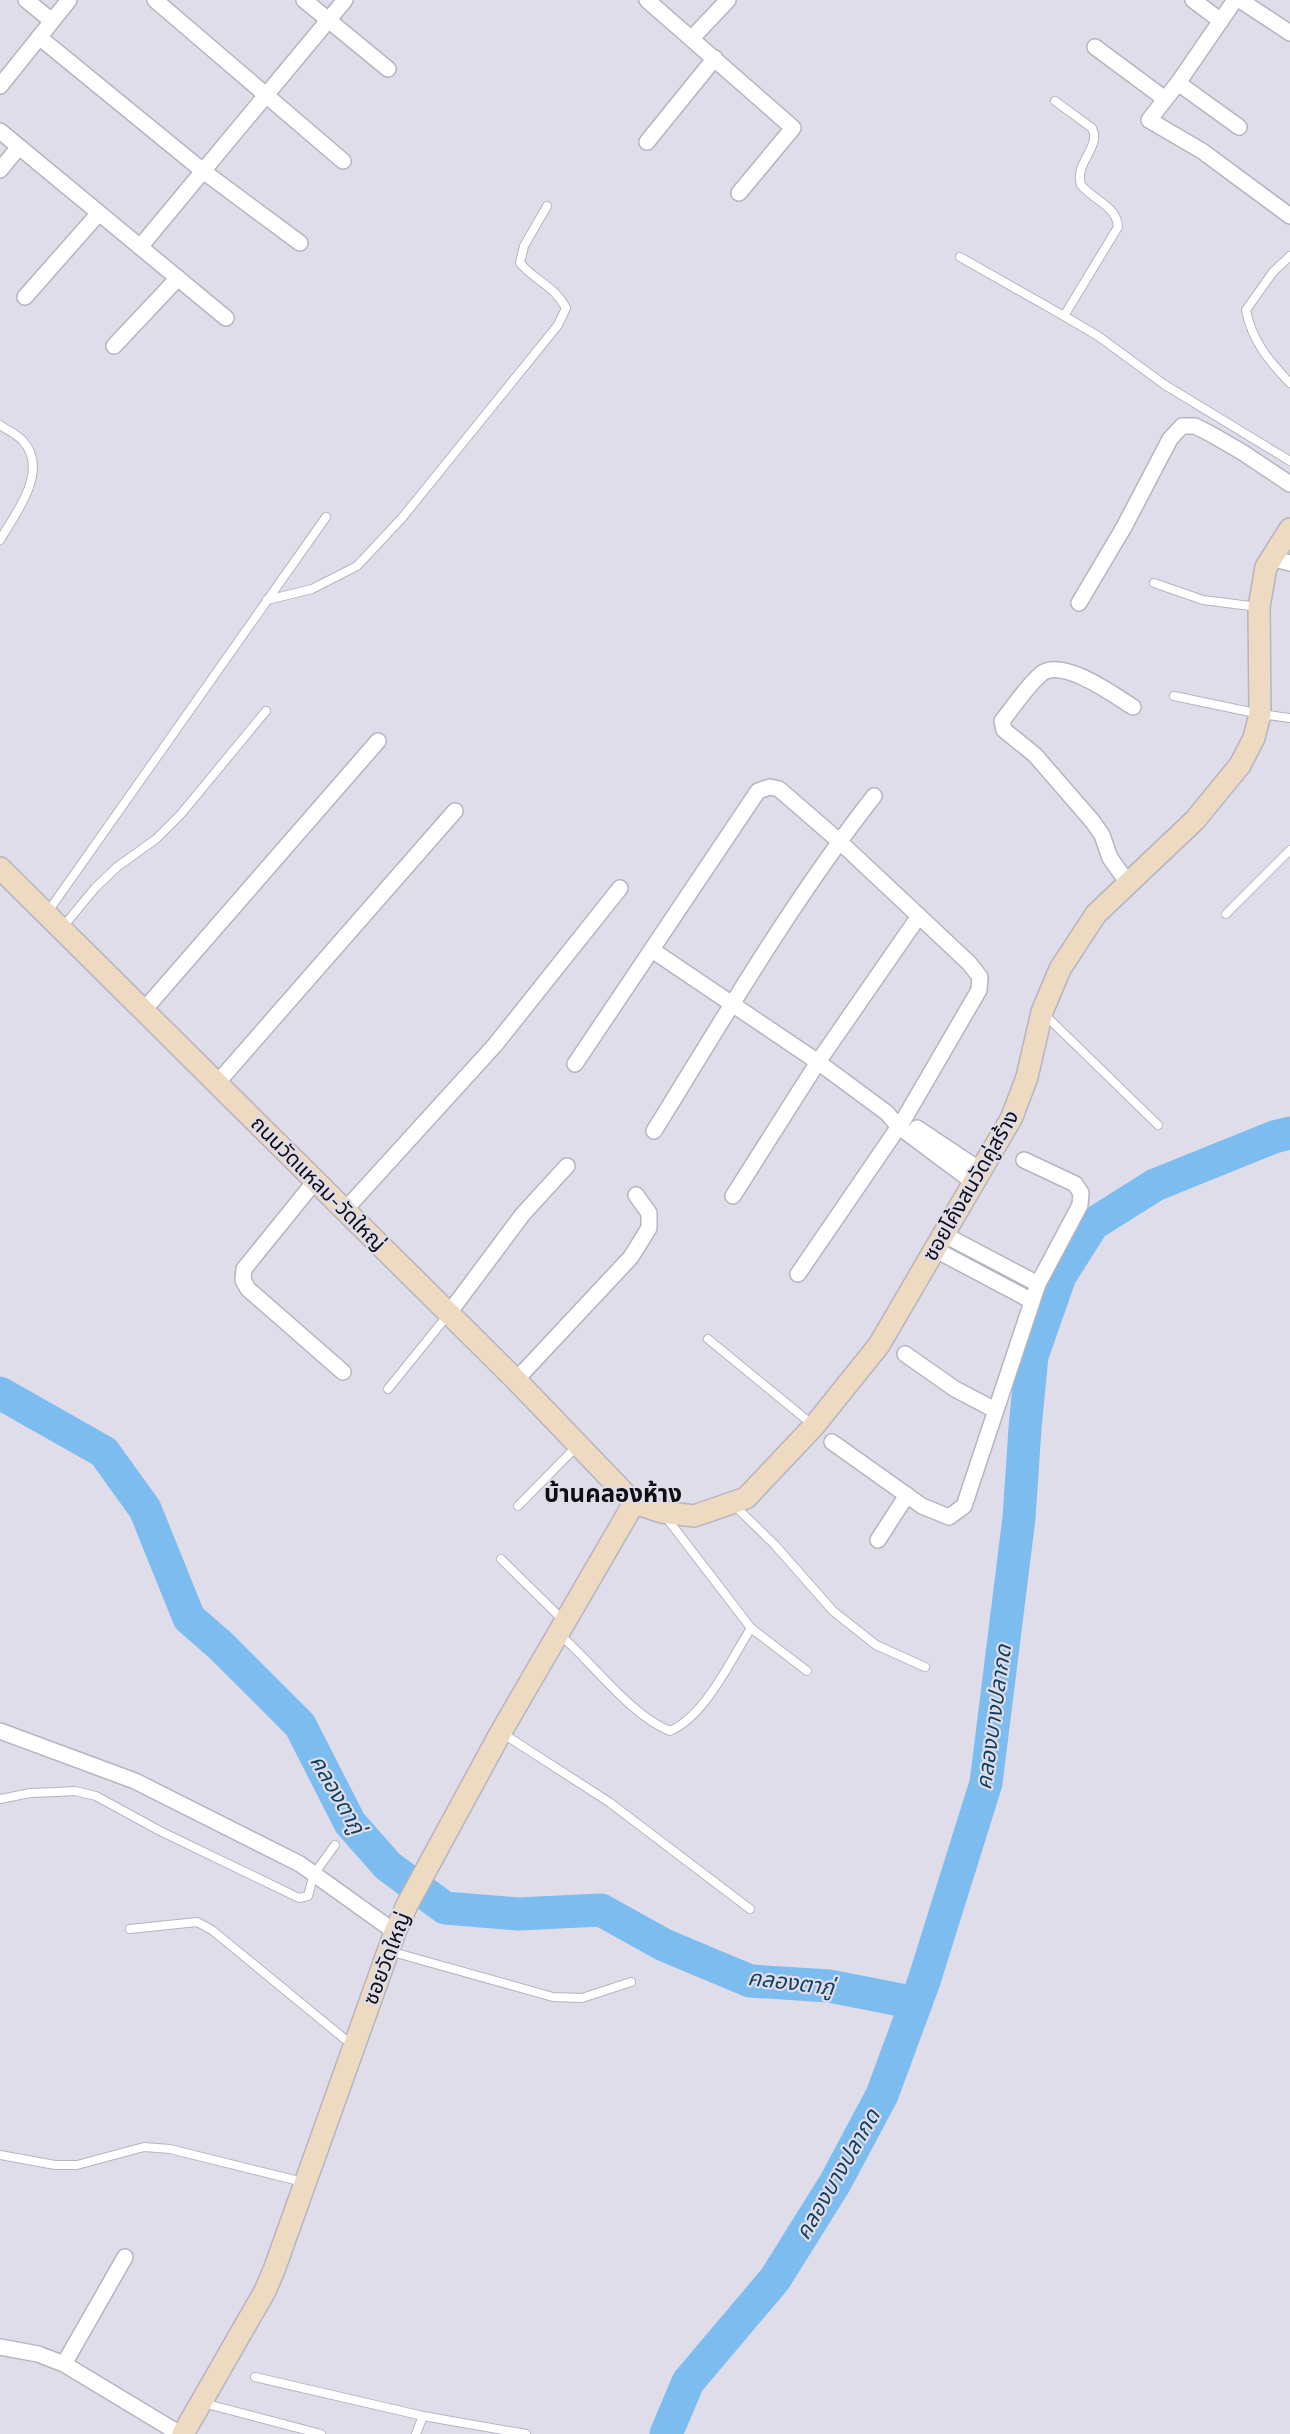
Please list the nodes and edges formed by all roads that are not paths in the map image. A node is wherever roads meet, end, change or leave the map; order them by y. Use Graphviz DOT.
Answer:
graph roads {
  1 [pos="26,0"];
  2 [pos="69,0"];
  3 [pos="155,0"];
  4 [pos="304,0"];
  5 [pos="345,0"];
  6 [pos="647,0"];
  7 [pos="728,0"];
  8 [pos="1193,0"];
  9 [pos="1235,0"];
  10 [pos="1240,0"];
  11 [pos="328,20"];
  12 [pos="52,21"];
  13 [pos="1221,21"];
  14 [pos="1290,33"];
  15 [pos="39,37"];
  16 [pos="692,38"];
  17 [pos="1095,47"];
  18 [pos="715,58"];
  19 [pos="388,69"];
  20 [pos="1178,83"];
  21 [pos="0,86"];
  22 [pos="265,95"];
  23 [pos="1166,99"];
  24 [pos="1055,101"];
  25 [pos="1239,127"];
  26 [pos="0,131"];
  27 [pos="647,142"];
  28 [pos="19,147"];
  29 [pos="343,161"];
  30 [pos="0,170"];
  31 [pos="203,171"];
  32 [pos="739,193"];
  33 [pos="547,206"];
  34 [pos="99,213"];
  35 [pos="1290,216"];
  36 [pos="300,243"];
  37 [pos="140,247"];
  38 [pos="1290,256"];
  39 [pos="960,257"];
  40 [pos="178,278"];
  41 [pos="25,297"];
  42 [pos="1064,315"];
  43 [pos="226,318"];
  44 [pos="114,346"];
  45 [pos="1290,383"];
  46 [pos="0,425"];
  47 [pos="1290,461"];
  48 [pos="1290,484"];
  49 [pos="326,517"];
  50 [pos="1288,534"];
  51 [pos="0,540"];
  52 [pos="1281,560"];
  53 [pos="1154,583"];
  54 [pos="267,600"];
  55 [pos="1079,603"];
  56 [pos="1259,607"];
  57 [pos="1174,696"];
  58 [pos="1133,707"];
  59 [pos="266,711"];
  60 [pos="1260,714"];
  61 [pos="1290,718"];
  62 [pos="378,741"];
  63 [pos="874,796"];
  64 [pos="455,811"];
  65 [pos="839,841"];
  66 [pos="1290,850"];
  67 [pos="0,868"];
  68 [pos="1128,883"];
  69 [pos="620,888"];
  70 [pos="46,914"];
  71 [pos="1226,914"];
  72 [pos="919,916"];
  73 [pos="61,929"];
  74 [pos="652,950"];
  75 [pos="733,1004"];
  76 [pos="144,1010"];
  77 [pos="1042,1012"];
  78 [pos="818,1062"];
  79 [pos="575,1064"];
  80 [pos="218,1083"];
  81 [pos="901,1122"];
  82 [pos="1158,1125"];
  83 [pos="654,1131"];
  84 [pos="1024,1160"];
  85 [pos="567,1166"];
  86 [pos="976,1176"];
  87 [pos="316,1180"];
  88 [pos="636,1195"];
  89 [pos="733,1196"];
  90 [pos="345,1210"];
  91 [pos="938,1242"];
  92 [pos="798,1274"];
  93 [pos="1038,1284"];
  94 [pos="1032,1300"];
  95 [pos="449,1313"];
  96 [pos="708,1339"];
  97 [pos="904,1354"];
  98 [pos="343,1372"];
  99 [pos="516,1380"];
  100 [pos="388,1389"];
  101 [pos="995,1410"];
  102 [pos="814,1426"];
  103 [pos="832,1442"];
  104 [pos="579,1445"];
  105 [pos="907,1496"];
  106 [pos="634,1503"];
  107 [pos="733,1504"];
  108 [pos="518,1506"];
  109 [pos="662,1512"];
  110 [pos="878,1540"];
  111 [pos="501,1559"];
  112 [pos="561,1628"];
  113 [pos="751,1629"];
  114 [pos="925,1667"];
  115 [pos="807,1671"];
  116 [pos="0,1731"];
  117 [pos="501,1732"];
  118 [pos="0,1799"];
  119 [pos="334,1845"];
  120 [pos="314,1874"];
  121 [pos="750,1909"];
  122 [pos="130,1929"];
  123 [pos="391,1941"];
  124 [pos="631,1982"];
  125 [pos="354,2045"];
  126 [pos="0,2156"];
  127 [pos="305,2182"];
  128 [pos="125,2257"];
  129 [pos="0,2347"];
  130 [pos="64,2364"];
  131 [pos="255,2377"];
  132 [pos="201,2403"];
  133 [pos="423,2416"];
  134 [pos="182,2434"];
  135 [pos="321,2434"];
  136 [pos="416,2434"];
  137 [pos="525,2434"];
  1 -- 12 [label="street"];
  2 -- 12 [label="street"];
  3 -- 22 [label="street"];
  4 -- 11 [label="street"];
  5 -- 11 [label="street"];
  6 -- 16 [label="street"];
  7 -- 16 [label="street"];
  8 -- 13 [label="street"];
  9 -- 13 [label="street"];
  10 -- 14 [label="street"];
  11 -- 19 [label="street"];
  11 -- 22 [label="street"];
  12 -- 15 [label="street"];
  13 -- 20 [label="street"];
  15 -- 21 [label="street"];
  15 -- 31 [label="street"];
  16 -- 18 [label="street"];
  17 -- 23 [label="street"];
  18 -- 27 [label="street"];
  18 -- 32 [label="street"];
  20 -- 23 [label="street"];
  20 -- 25 [label="street"];
  22 -- 29 [label="street"];
  22 -- 31 [label="street"];
  23 -- 35 [label="street"];
  24 -- 42 [label="lane"];
  26 -- 28 [label="street"];
  28 -- 30 [label="street"];
  28 -- 34 [label="street"];
  31 -- 36 [label="street"];
  31 -- 37 [label="street"];
  33 -- 54 [label="lane"];
  34 -- 37 [label="street"];
  34 -- 41 [label="street"];
  37 -- 40 [label="street"];
  38 -- 45 [label="lane"];
  39 -- 42 [label="lane"];
  40 -- 43 [label="street"];
  40 -- 44 [label="street"];
  42 -- 47 [label="lane"];
  46 -- 51 [label="lane"];
  48 -- 55 [label="street"];
  49 -- 54 [label="lane"];
  50 -- 52 [label="street, ซอยโค้งสนวัดคู่สร้าง"];
  52 -- 56 [label="street, ซอยโค้งสนวัดคู่สร้าง"];
  53 -- 56 [label="lane"];
  54 -- 70 [label="lane"];
  56 -- 60 [label="street, ซอยโค้งสนวัดคู่สร้าง"];
  57 -- 60 [label="lane"];
  58 -- 68 [label="street"];
  59 -- 73 [label="lane"];
  60 -- 61 [label="lane"];
  60 -- 68 [label="street, ซอยโค้งสนวัดคู่สร้าง"];
  62 -- 76 [label="street"];
  63 -- 65 [label="street"];
  64 -- 80 [label="street"];
  65 -- 72 [label="street"];
  65 -- 74 [label="street"];
  65 -- 75 [label="street"];
  66 -- 71 [label="lane"];
  67 -- 70 [label="street, ถนนวัดแหลม-วัดใหญ่"];
  68 -- 77 [label="street, ซอยโค้งสนวัดคู่สร้าง"];
  69 -- 90 [label="street"];
  70 -- 73 [label="street, ถนนวัดแหลม-วัดใหญ่"];
  72 -- 78 [label="street"];
  72 -- 81 [label="street"];
  73 -- 76 [label="street, ถนนวัดแหลม-วัดใหญ่"];
  74 -- 75 [label="street"];
  74 -- 79 [label="street"];
  75 -- 78 [label="street"];
  75 -- 83 [label="street"];
  76 -- 80 [label="street, ถนนวัดแหลม-วัดใหญ่"];
  77 -- 82 [label="lane"];
  77 -- 86 [label="street, ซอยโค้งสนวัดคู่สร้าง"];
  78 -- 81 [label="street"];
  78 -- 89 [label="street"];
  80 -- 87 [label="street, ถนนวัดแหลม-วัดใหญ่"];
  81 -- 86 [label="street"];
  81 -- 92 [label="street"];
  84 -- 93 [label="street"];
  85 -- 95 [label="street"];
  86 -- 91 [label="street, ซอยโค้งสนวัดคู่สร้าง"];
  87 -- 90 [label="street, ถนนวัดแหลม-วัดใหญ่"];
  87 -- 98 [label="street"];
  88 -- 99 [label="street"];
  90 -- 95 [label="street, ถนนวัดแหลม-วัดใหญ่"];
  91 -- 93 [label="street"];
  91 -- 94 [label="street"];
  91 -- 102 [label="street, ซอยโค้งสนวัดคู่สร้าง"];
  93 -- 94 [label="street"];
  94 -- 101 [label="street"];
  95 -- 99 [label="street, ถนนวัดแหลม-วัดใหญ่"];
  95 -- 100 [label="lane"];
  96 -- 102 [label="lane"];
  97 -- 101 [label="street"];
  99 -- 104 [label="street, ถนนวัดแหลม-วัดใหญ่"];
  101 -- 105 [label="street"];
  102 -- 107 [label="street, ซอยโค้งสนวัดคู่สร้าง"];
  103 -- 105 [label="street"];
  104 -- 106 [label="street, ถนนวัดแหลม-วัดใหญ่"];
  104 -- 108 [label="lane"];
  105 -- 110 [label="street"];
  106 -- 109 [label="street, ซอยโค้งสนวัดคู่สร้าง"];
  106 -- 112 [label="street, ซอยวัดใหญ่"];
  107 -- 109 [label="street, ซอยโค้งสนวัดคู่สร้าง"];
  107 -- 114 [label="lane"];
  109 -- 113 [label="lane"];
  111 -- 112 [label="lane"];
  112 -- 113 [label="lane"];
  112 -- 117 [label="street, ซอยวัดใหญ่"];
  113 -- 115 [label="lane"];
  116 -- 120 [label="street"];
  117 -- 121 [label="lane"];
  117 -- 123 [label="street, ซอยวัดใหญ่"];
  118 -- 120 [label="lane"];
  119 -- 120 [label="lane"];
  120 -- 123 [label="street"];
  122 -- 125 [label="lane"];
  123 -- 124 [label="lane"];
  123 -- 125 [label="street, ซอยวัดใหญ่"];
  125 -- 127 [label="street, ซอยวัดใหญ่"];
  126 -- 127 [label="lane"];
  127 -- 132 [label="street, ซอยวัดใหญ่"];
  128 -- 130 [label="street"];
  129 -- 130 [label="street"];
  130 -- 134 [label="street"];
  131 -- 133 [label="lane"];
  132 -- 134 [label="street, ซอยวัดใหญ่"];
  132 -- 135 [label="lane"];
  133 -- 136 [label="lane"];
  133 -- 137 [label="lane"];
}
